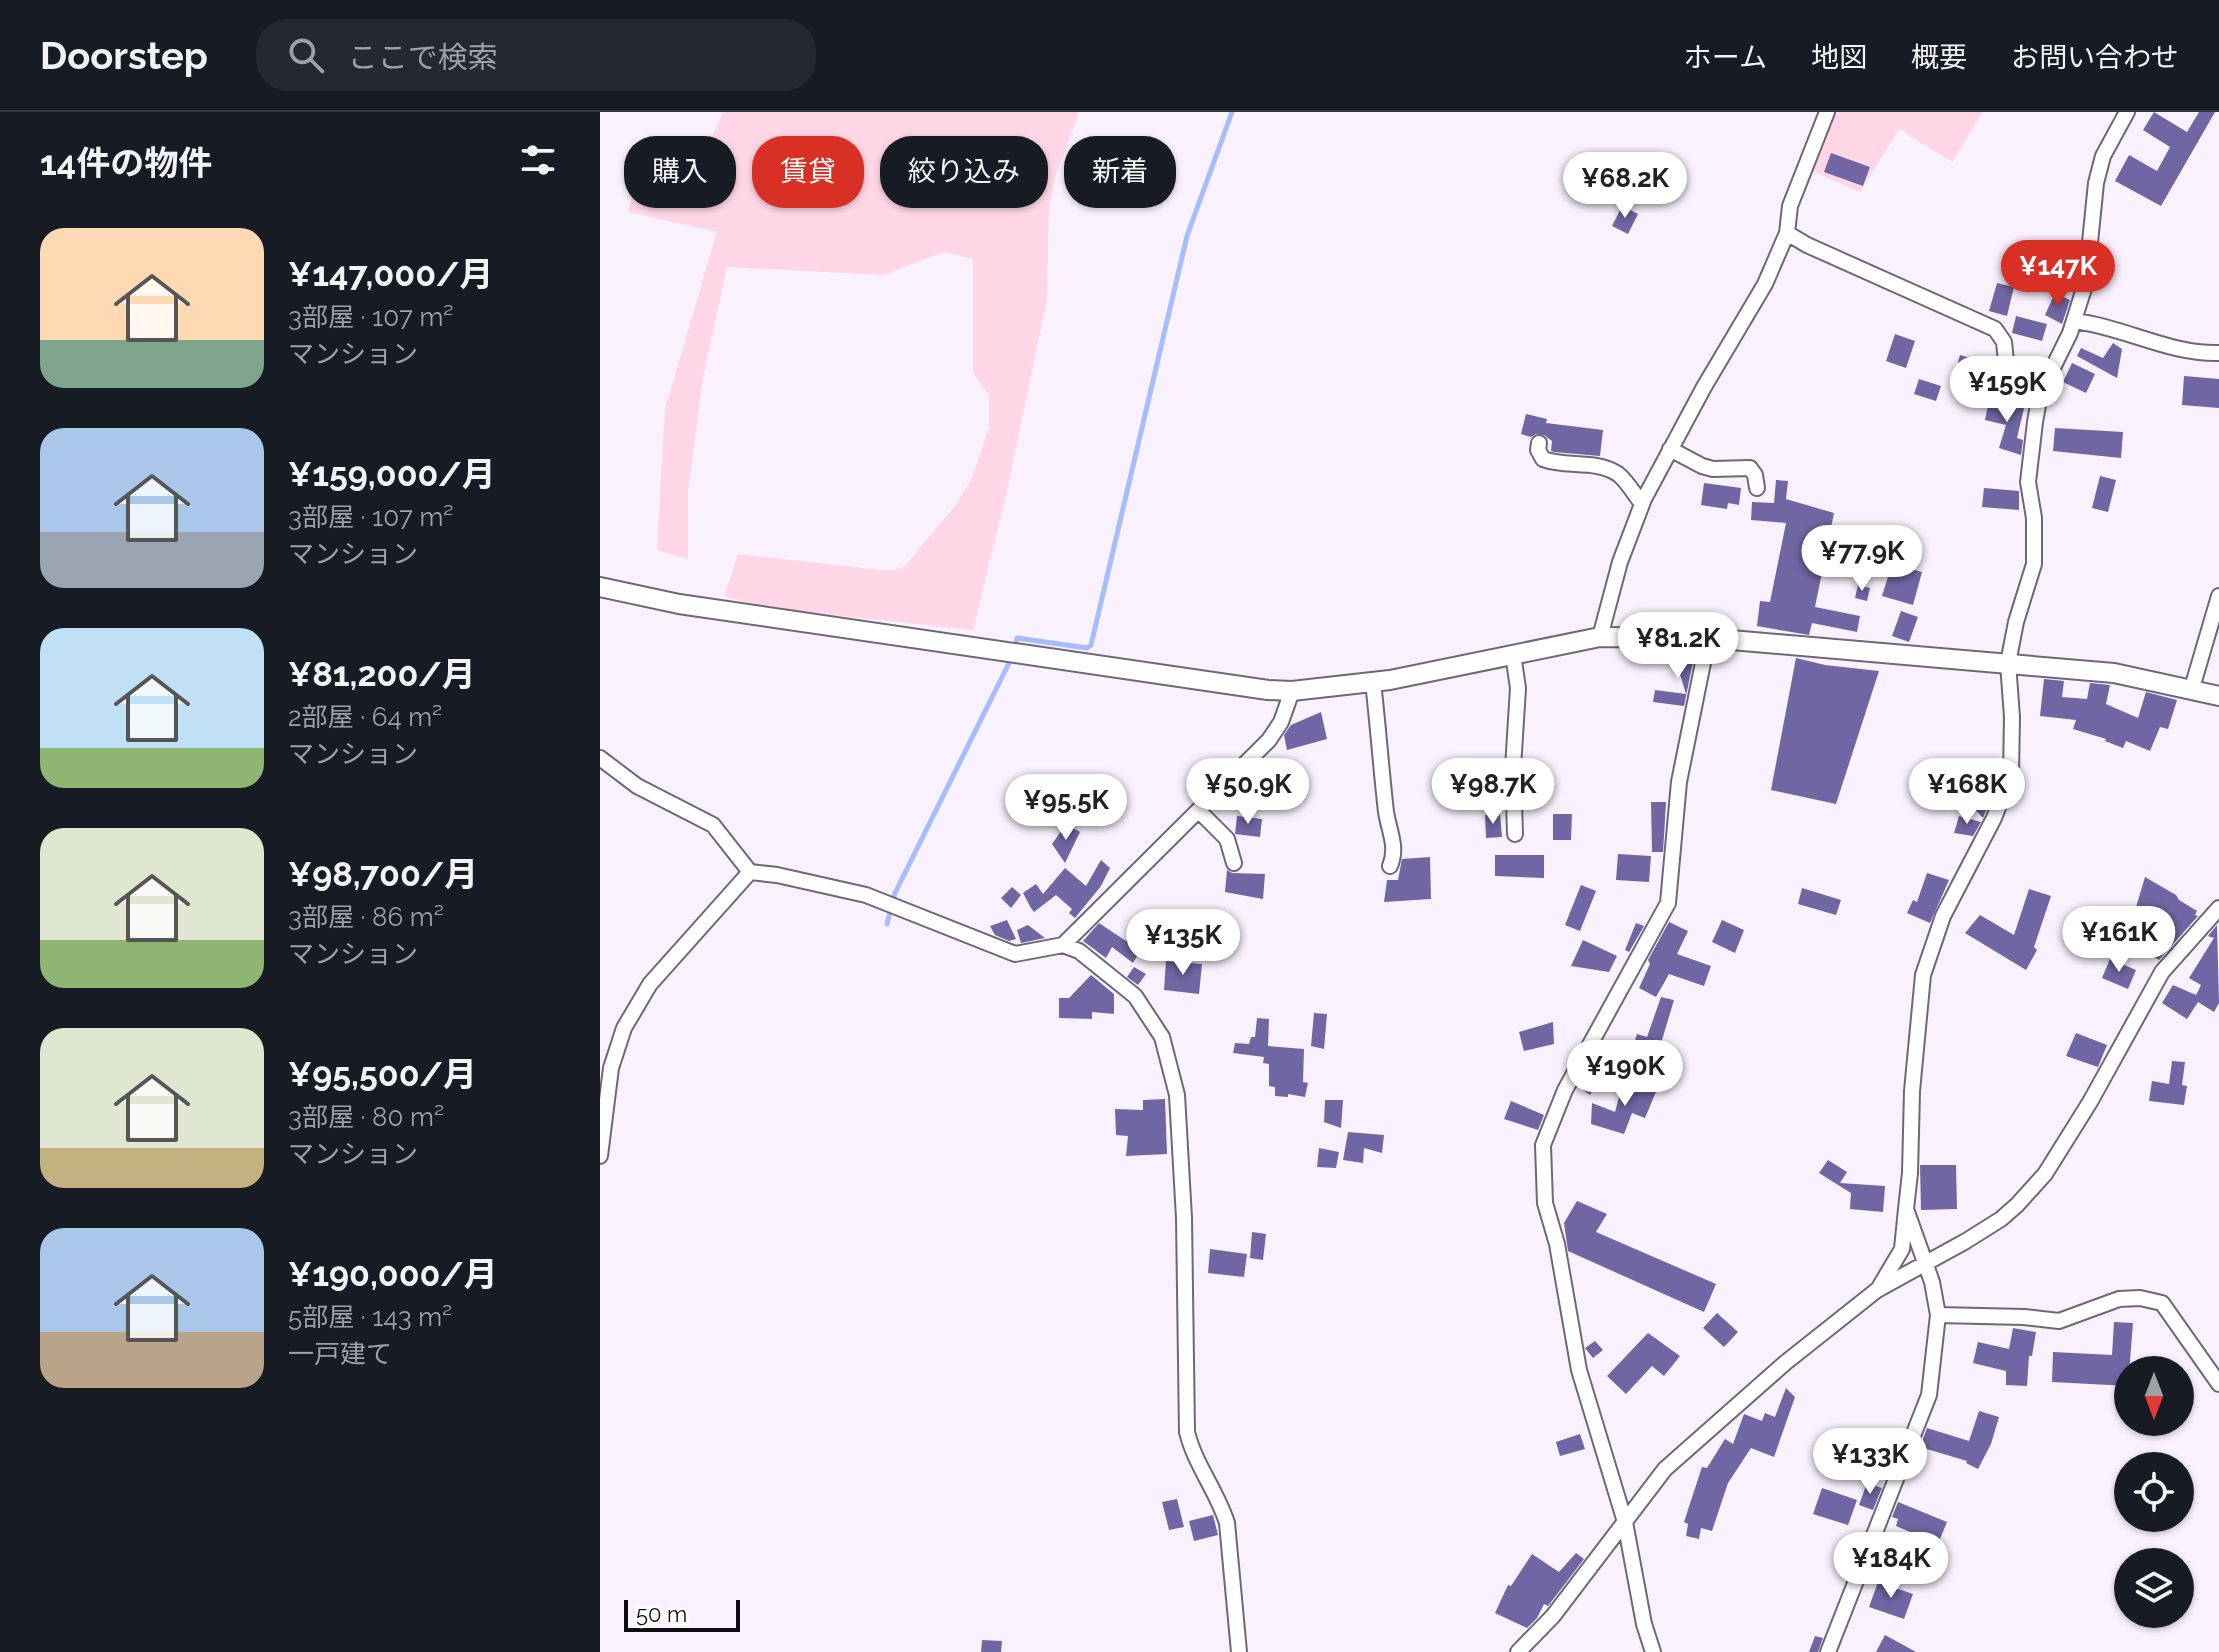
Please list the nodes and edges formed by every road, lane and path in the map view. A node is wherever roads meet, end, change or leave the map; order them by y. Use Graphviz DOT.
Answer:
graph roads {
  1 [pos="1827,112"];
  2 [pos="2127,112"];
  3 [pos="1787,233"];
  4 [pos="2074,321"];
  5 [pos="2219,353"];
  6 [pos="2040,394"];
  7 [pos="1539,443"];
  8 [pos="1670,449"];
  9 [pos="1757,488"];
  10 [pos="1642,504"];
  11 [pos="600,587"];
  12 [pos="2219,596"];
  13 [pos="1600,637"];
  14 [pos="1708,638"];
  15 [pos="1513,654"];
  16 [pos="2008,663"];
  17 [pos="1373,682"];
  18 [pos="2192,688"];
  19 [pos="1292,691"];
  20 [pos="2219,696"];
  21 [pos="600,758"];
  22 [pos="1199,811"];
  23 [pos="1515,834"];
  24 [pos="1234,863"];
  25 [pos="1390,866"];
  26 [pos="750,872"];
  27 [pos="2219,908"];
  28 [pos="1063,945"];
  29 [pos="600,1156"];
  30 [pos="1906,1209"];
  31 [pos="1926,1262"];
  32 [pos="1877,1290"];
  33 [pos="1938,1315"];
  34 [pos="2219,1384"];
  35 [pos="1625,1522"];
  36 [pos="1239,1652"];
  37 [pos="1518,1652"];
  38 [pos="1653,1652"];
  39 [pos="1828,1652"];
  1 -- 3 [label="street"];
  2 -- 4 [label="street"];
  3 -- 6 [label="street"];
  3 -- 8 [label="street"];
  4 -- 5 [label="street"];
  4 -- 6 [label="street"];
  6 -- 16 [label="street"];
  7 -- 10 [label="street"];
  8 -- 9 [label="street"];
  8 -- 10 [label="street"];
  10 -- 13 [label="street"];
  11 -- 19 [label="street"];
  12 -- 18 [label="street"];
  13 -- 14 [label="street"];
  13 -- 15 [label="street"];
  14 -- 16 [label="street"];
  14 -- 35 [label="street"];
  15 -- 17 [label="street"];
  15 -- 23 [label="street"];
  16 -- 18 [label="street"];
  16 -- 30 [label="street"];
  17 -- 19 [label="street"];
  17 -- 25 [label="street"];
  18 -- 20 [label="street"];
  19 -- 22 [label="street"];
  21 -- 26 [label="street"];
  22 -- 24 [label="street"];
  22 -- 28 [label="street"];
  26 -- 28 [label="street"];
  26 -- 29 [label="street"];
  27 -- 31 [label="street"];
  28 -- 36 [label="street"];
  30 -- 31 [label="street"];
  30 -- 32 [label="street"];
  31 -- 32 [label="street"];
  31 -- 33 [label="street"];
  32 -- 35 [label="street"];
  33 -- 34 [label="street"];
  33 -- 39 [label="street"];
  35 -- 37 [label="street"];
  35 -- 38 [label="street"];
}
